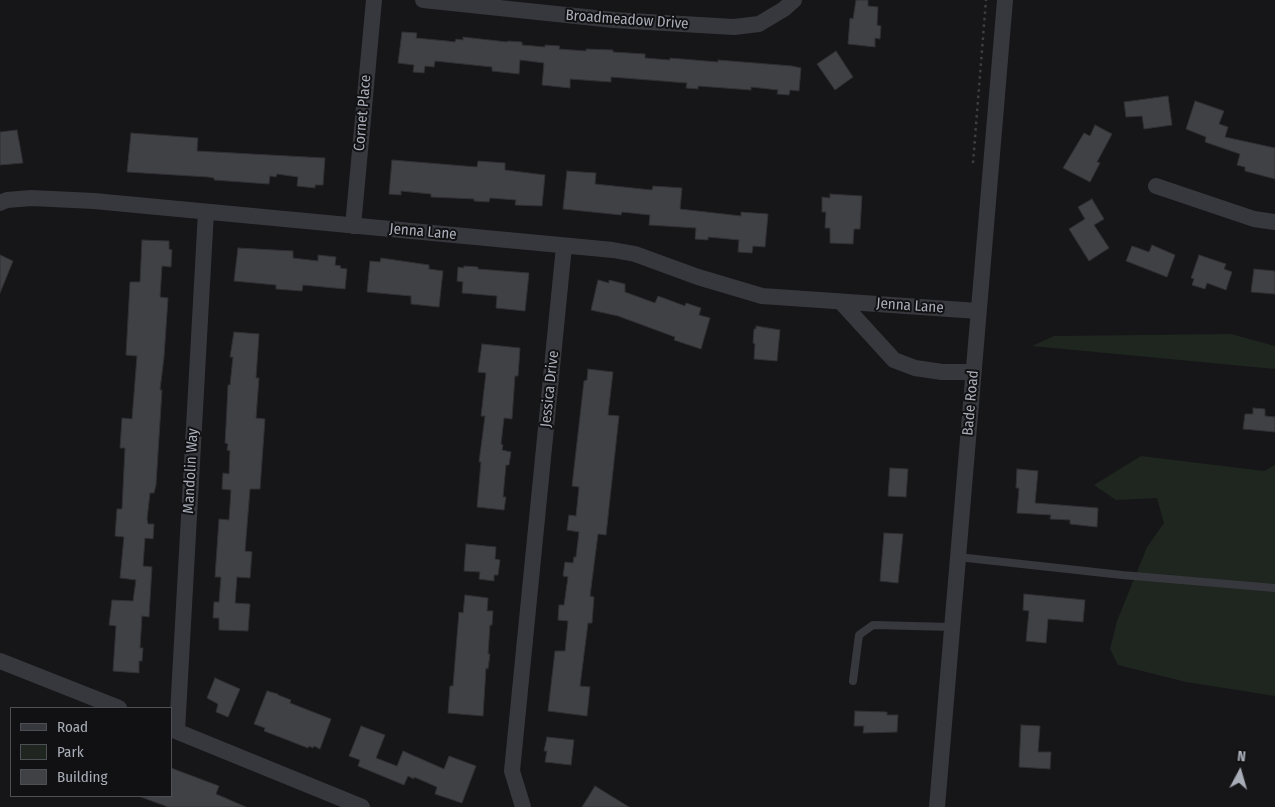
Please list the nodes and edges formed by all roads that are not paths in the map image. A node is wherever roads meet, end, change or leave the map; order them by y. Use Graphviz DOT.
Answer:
graph roads {
  1 [pos="374,0"];
  2 [pos="423,0"];
  3 [pos="794,0"];
  4 [pos="1005,0"];
  5 [pos="552,7"];
  6 [pos="1156,186"];
  7 [pos="0,203"];
  8 [pos="206,212"];
  9 [pos="1275,222"];
  10 [pos="353,226"];
  11 [pos="564,246"];
  12 [pos="841,302"];
  13 [pos="978,311"];
  14 [pos="973,372"];
  15 [pos="958,557"];
  16 [pos="1275,588"];
  17 [pos="952,627"];
  18 [pos="0,662"];
  19 [pos="853,681"];
  20 [pos="116,707"];
  21 [pos="174,730"];
  22 [pos="362,807"];
  23 [pos="523,807"];
  24 [pos="937,807"];
  1 -- 10 [label="street, Cornet Place"];
  2 -- 5 [label="street, Broadmeadow Drive"];
  3 -- 5 [label="street, Broadmeadow Drive"];
  4 -- 13 [label="street, Bade Road"];
  6 -- 9 [label="street"];
  7 -- 8 [label="street, Jenna Lane"];
  8 -- 10 [label="street, Jenna Lane"];
  8 -- 21 [label="street, Mandolin Way"];
  10 -- 11 [label="street, Jenna Lane"];
  11 -- 12 [label="street, Jenna Lane"];
  11 -- 23 [label="street, Jessica Drive"];
  12 -- 13 [label="street, Jenna Lane"];
  12 -- 14 [label="street, Jenna Lane"];
  13 -- 14 [label="street, Bade Road"];
  14 -- 15 [label="street, Bade Road"];
  15 -- 16 [label="lane"];
  15 -- 17 [label="street, Bade Road"];
  17 -- 19 [label="lane"];
  17 -- 24 [label="street, Bade Road"];
  18 -- 20 [label="street"];
  21 -- 22 [label="street"];
}
